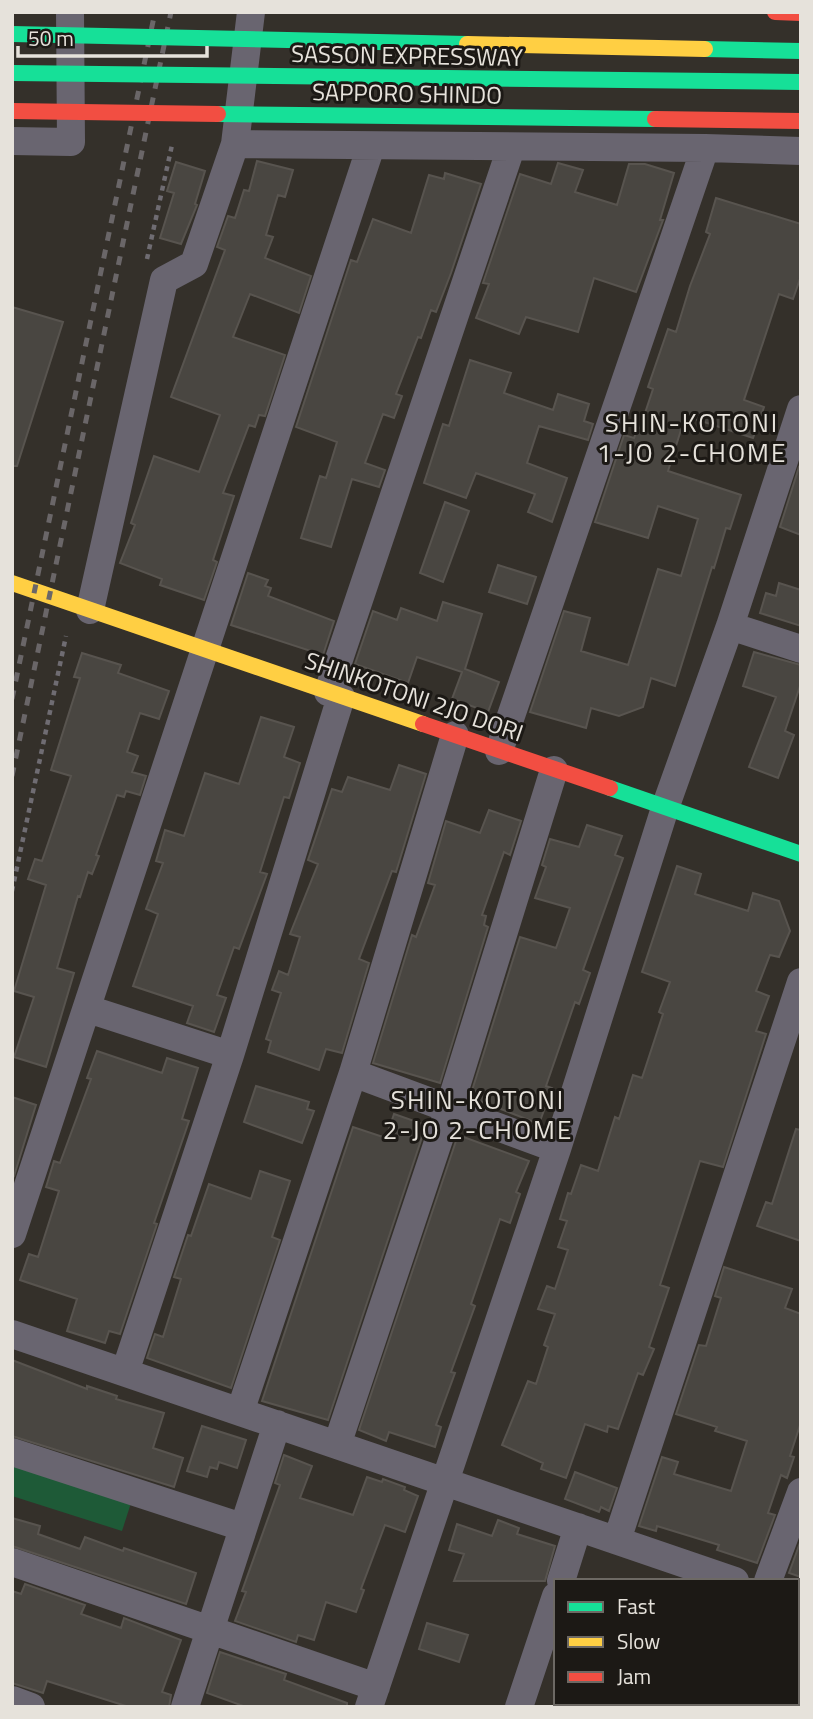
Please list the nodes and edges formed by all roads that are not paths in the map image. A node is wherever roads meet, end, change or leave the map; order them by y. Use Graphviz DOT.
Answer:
graph roads {
  1 [pos="70,12"];
  2 [pos="251,12"];
  3 [pos="775,12"];
  4 [pos="801,13"];
  5 [pos="12,34"];
  6 [pos="801,51"];
  7 [pos="12,73"];
  8 [pos="801,82"];
  9 [pos="12,111"];
  10 [pos="801,121"];
  11 [pos="235,144"];
  12 [pos="371,146"];
  13 [pos="15,148"];
  14 [pos="511,148"];
  15 [pos="705,148"];
  16 [pos="801,151"];
  17 [pos="801,409"];
  18 [pos="791,473"];
  19 [pos="12,583"];
  20 [pos="90,610"];
  21 [pos="730,626"];
  22 [pos="204,649"];
  23 [pos="801,649"];
  24 [pos="334,694"];
  25 [pos="455,735"];
  26 [pos="499,751"];
  27 [pos="554,769"];
  28 [pos="665,808"];
  29 [pos="801,854"];
  30 [pos="801,982"];
  31 [pos="88,1009"];
  32 [pos="230,1055"];
  33 [pos="353,1073"];
  34 [pos="449,1109"];
  35 [pos="557,1149"];
  36 [pos="12,1234"];
  37 [pos="12,1334"];
  38 [pos="125,1372"];
  39 [pos="240,1412"];
  40 [pos="277,1424"];
  41 [pos="337,1445"];
  42 [pos="12,1452"];
  43 [pos="444,1481"];
  44 [pos="801,1492"];
  45 [pos="242,1527"];
  46 [pos="578,1527"];
  47 [pos="617,1541"];
  48 [pos="12,1562"];
  49 [pos="701,1575"];
  50 [pos="562,1579"];
  51 [pos="724,1579"];
  52 [pos="769,1579"];
  53 [pos="554,1601"];
  54 [pos="208,1630"];
  55 [pos="372,1697"];
  56 [pos="12,1700"];
  57 [pos="31,1707"];
  58 [pos="185,1707"];
  59 [pos="519,1707"];
  1 -- 13 [label="street"];
  2 -- 11 [label="street"];
  3 -- 4 [label="main road"];
  5 -- 6 [label="main road, SASSON EXPRESSWAY, bridge"];
  7 -- 8 [label="main road, SASSON EXPRESSWAY, bridge"];
  9 -- 10 [label="main road, SAPPORO SHINDO, bridge"];
  11 -- 12 [label="street"];
  11 -- 20 [label="street"];
  12 -- 14 [label="street"];
  12 -- 22 [label="street"];
  14 -- 15 [label="street"];
  14 -- 24 [label="street"];
  15 -- 16 [label="street"];
  15 -- 26 [label="street"];
  17 -- 18 [label="street"];
  18 -- 21 [label="street"];
  19 -- 20 [label="main road, SHINKOTONI 2JO DORI"];
  20 -- 22 [label="main road, SHINKOTONI 2JO DORI"];
  21 -- 23 [label="street"];
  21 -- 28 [label="street"];
  22 -- 24 [label="main road, SHINKOTONI 2JO DORI"];
  22 -- 31 [label="street"];
  24 -- 25 [label="main road, SHINKOTONI 2JO DORI"];
  24 -- 32 [label="street"];
  25 -- 26 [label="main road, SHINKOTONI 2JO DORI"];
  25 -- 33 [label="street"];
  26 -- 27 [label="main road, SHINKOTONI 2JO DORI"];
  27 -- 28 [label="main road, SHINKOTONI 2JO DORI"];
  27 -- 34 [label="street"];
  28 -- 29 [label="main road, SHINKOTONI 2JO DORI"];
  28 -- 35 [label="street"];
  30 -- 47 [label="street"];
  31 -- 32 [label="street"];
  31 -- 36 [label="street"];
  32 -- 38 [label="street"];
  33 -- 34 [label="street"];
  33 -- 39 [label="street"];
  34 -- 35 [label="street"];
  34 -- 41 [label="street"];
  35 -- 43 [label="street"];
  37 -- 38 [label="street"];
  38 -- 39 [label="street"];
  39 -- 40 [label="street"];
  40 -- 41 [label="street"];
  40 -- 45 [label="street"];
  41 -- 43 [label="street"];
  42 -- 45 [label="street"];
  43 -- 46 [label="street"];
  43 -- 55 [label="street"];
  44 -- 52 [label="street"];
  45 -- 54 [label="street"];
  46 -- 47 [label="street"];
  46 -- 50 [label="street"];
  47 -- 49 [label="street"];
  48 -- 54 [label="street"];
  49 -- 51 [label="street"];
  53 -- 59 [label="street"];
  54 -- 55 [label="street"];
  54 -- 58 [label="street"];
  56 -- 57 [label="street"];
}
